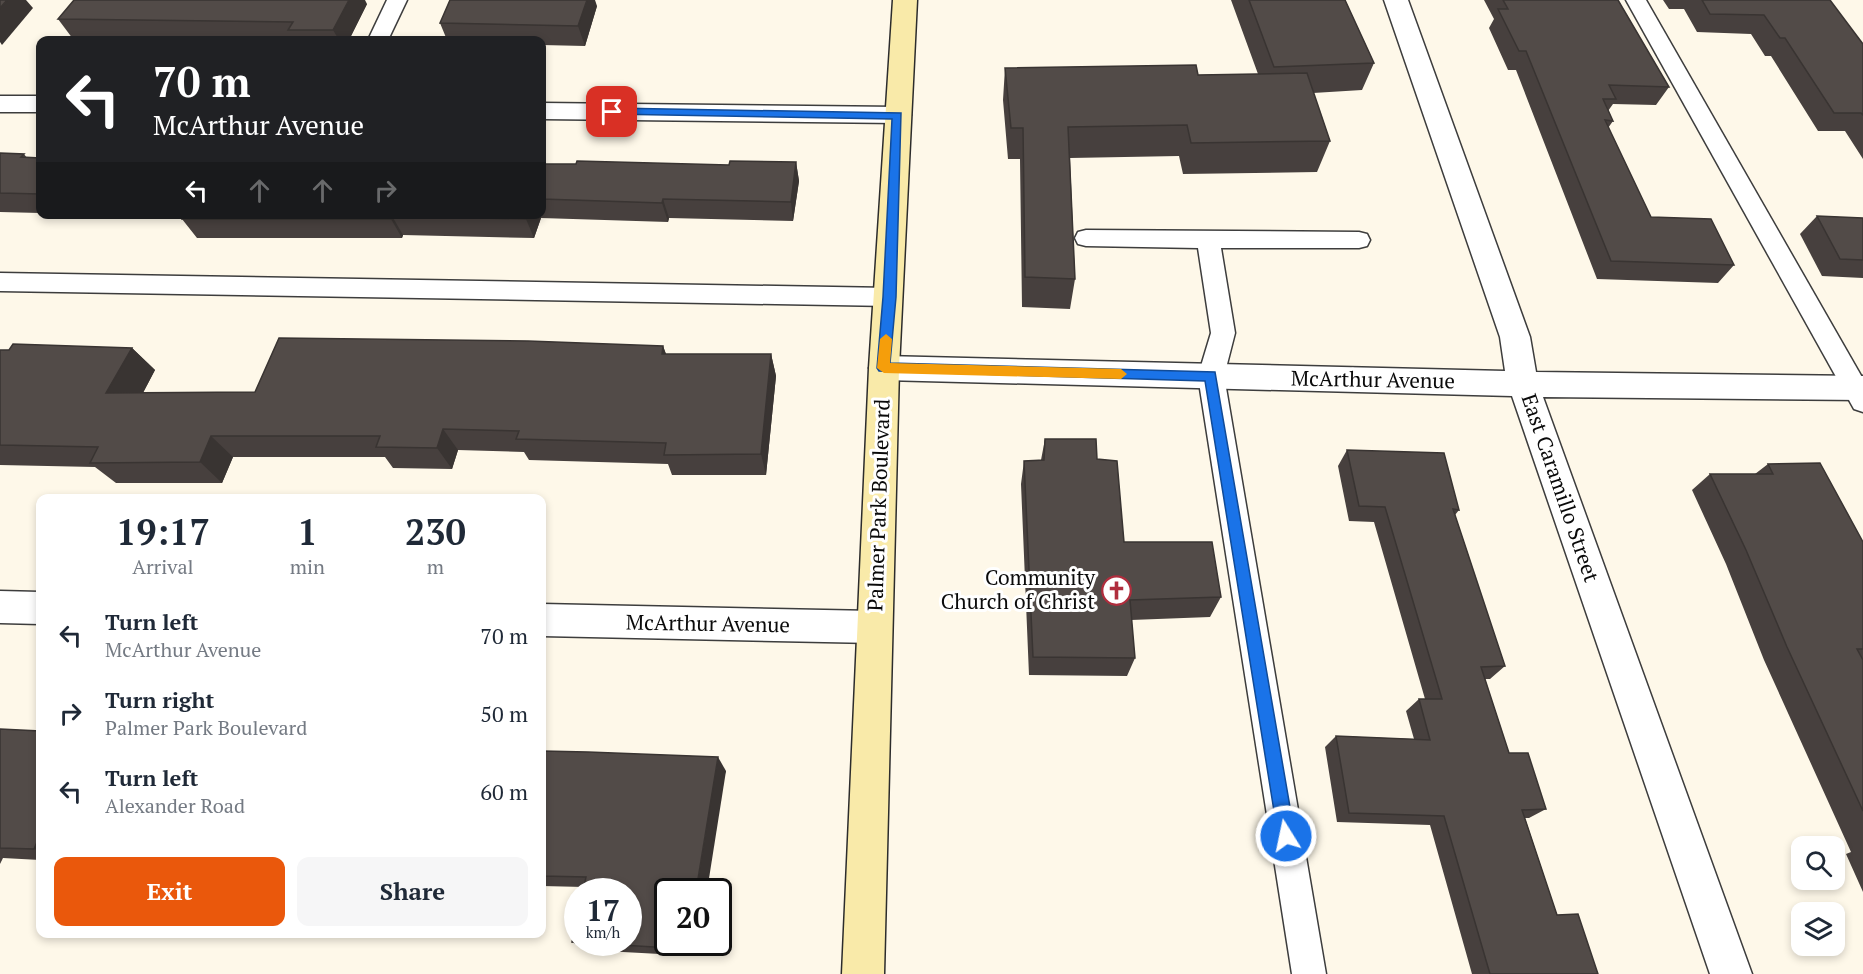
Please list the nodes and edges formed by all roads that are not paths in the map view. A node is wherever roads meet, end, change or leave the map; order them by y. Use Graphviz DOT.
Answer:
graph roads {
  1 [pos="397,0"];
  2 [pos="905,0"];
  3 [pos="1396,0"];
  4 [pos="1636,0"];
  5 [pos="380,36"];
  6 [pos="0,104"];
  7 [pos="36,104"];
  8 [pos="546,111"];
  9 [pos="898,115"];
  10 [pos="1086,238"];
  11 [pos="1208,240"];
  12 [pos="1359,240"];
  13 [pos="0,282"];
  14 [pos="890,297"];
  15 [pos="884,368"];
  16 [pos="1211,376"];
  17 [pos="1523,384"];
  18 [pos="1860,393"];
  19 [pos="0,607"];
  20 [pos="36,608"];
  21 [pos="546,620"];
  22 [pos="874,627"];
  23 [pos="863,974"];
  24 [pos="1309,974"];
  25 [pos="1731,974"];
  1 -- 5 [label="lane"];
  2 -- 9 [label="main road, Palmer Park Boulevard"];
  3 -- 17 [label="street, East Caramillo Street"];
  4 -- 18 [label="lane"];
  6 -- 7 [label="street"];
  8 -- 9 [label="street"];
  9 -- 14 [label="main road, Palmer Park Boulevard"];
  10 -- 11 [label="lane"];
  11 -- 12 [label="lane"];
  11 -- 16 [label="lane"];
  13 -- 14 [label="lane"];
  14 -- 15 [label="main road, Palmer Park Boulevard"];
  15 -- 16 [label="street, McArthur Avenue"];
  15 -- 22 [label="main road, Palmer Park Boulevard"];
  16 -- 17 [label="street, McArthur Avenue"];
  16 -- 24 [label="lane"];
  17 -- 18 [label="street, McArthur Avenue"];
  17 -- 25 [label="street, East Caramillo Street"];
  19 -- 20 [label="street"];
  21 -- 22 [label="street, McArthur Avenue"];
  22 -- 23 [label="main road, Palmer Park Boulevard"];
}
